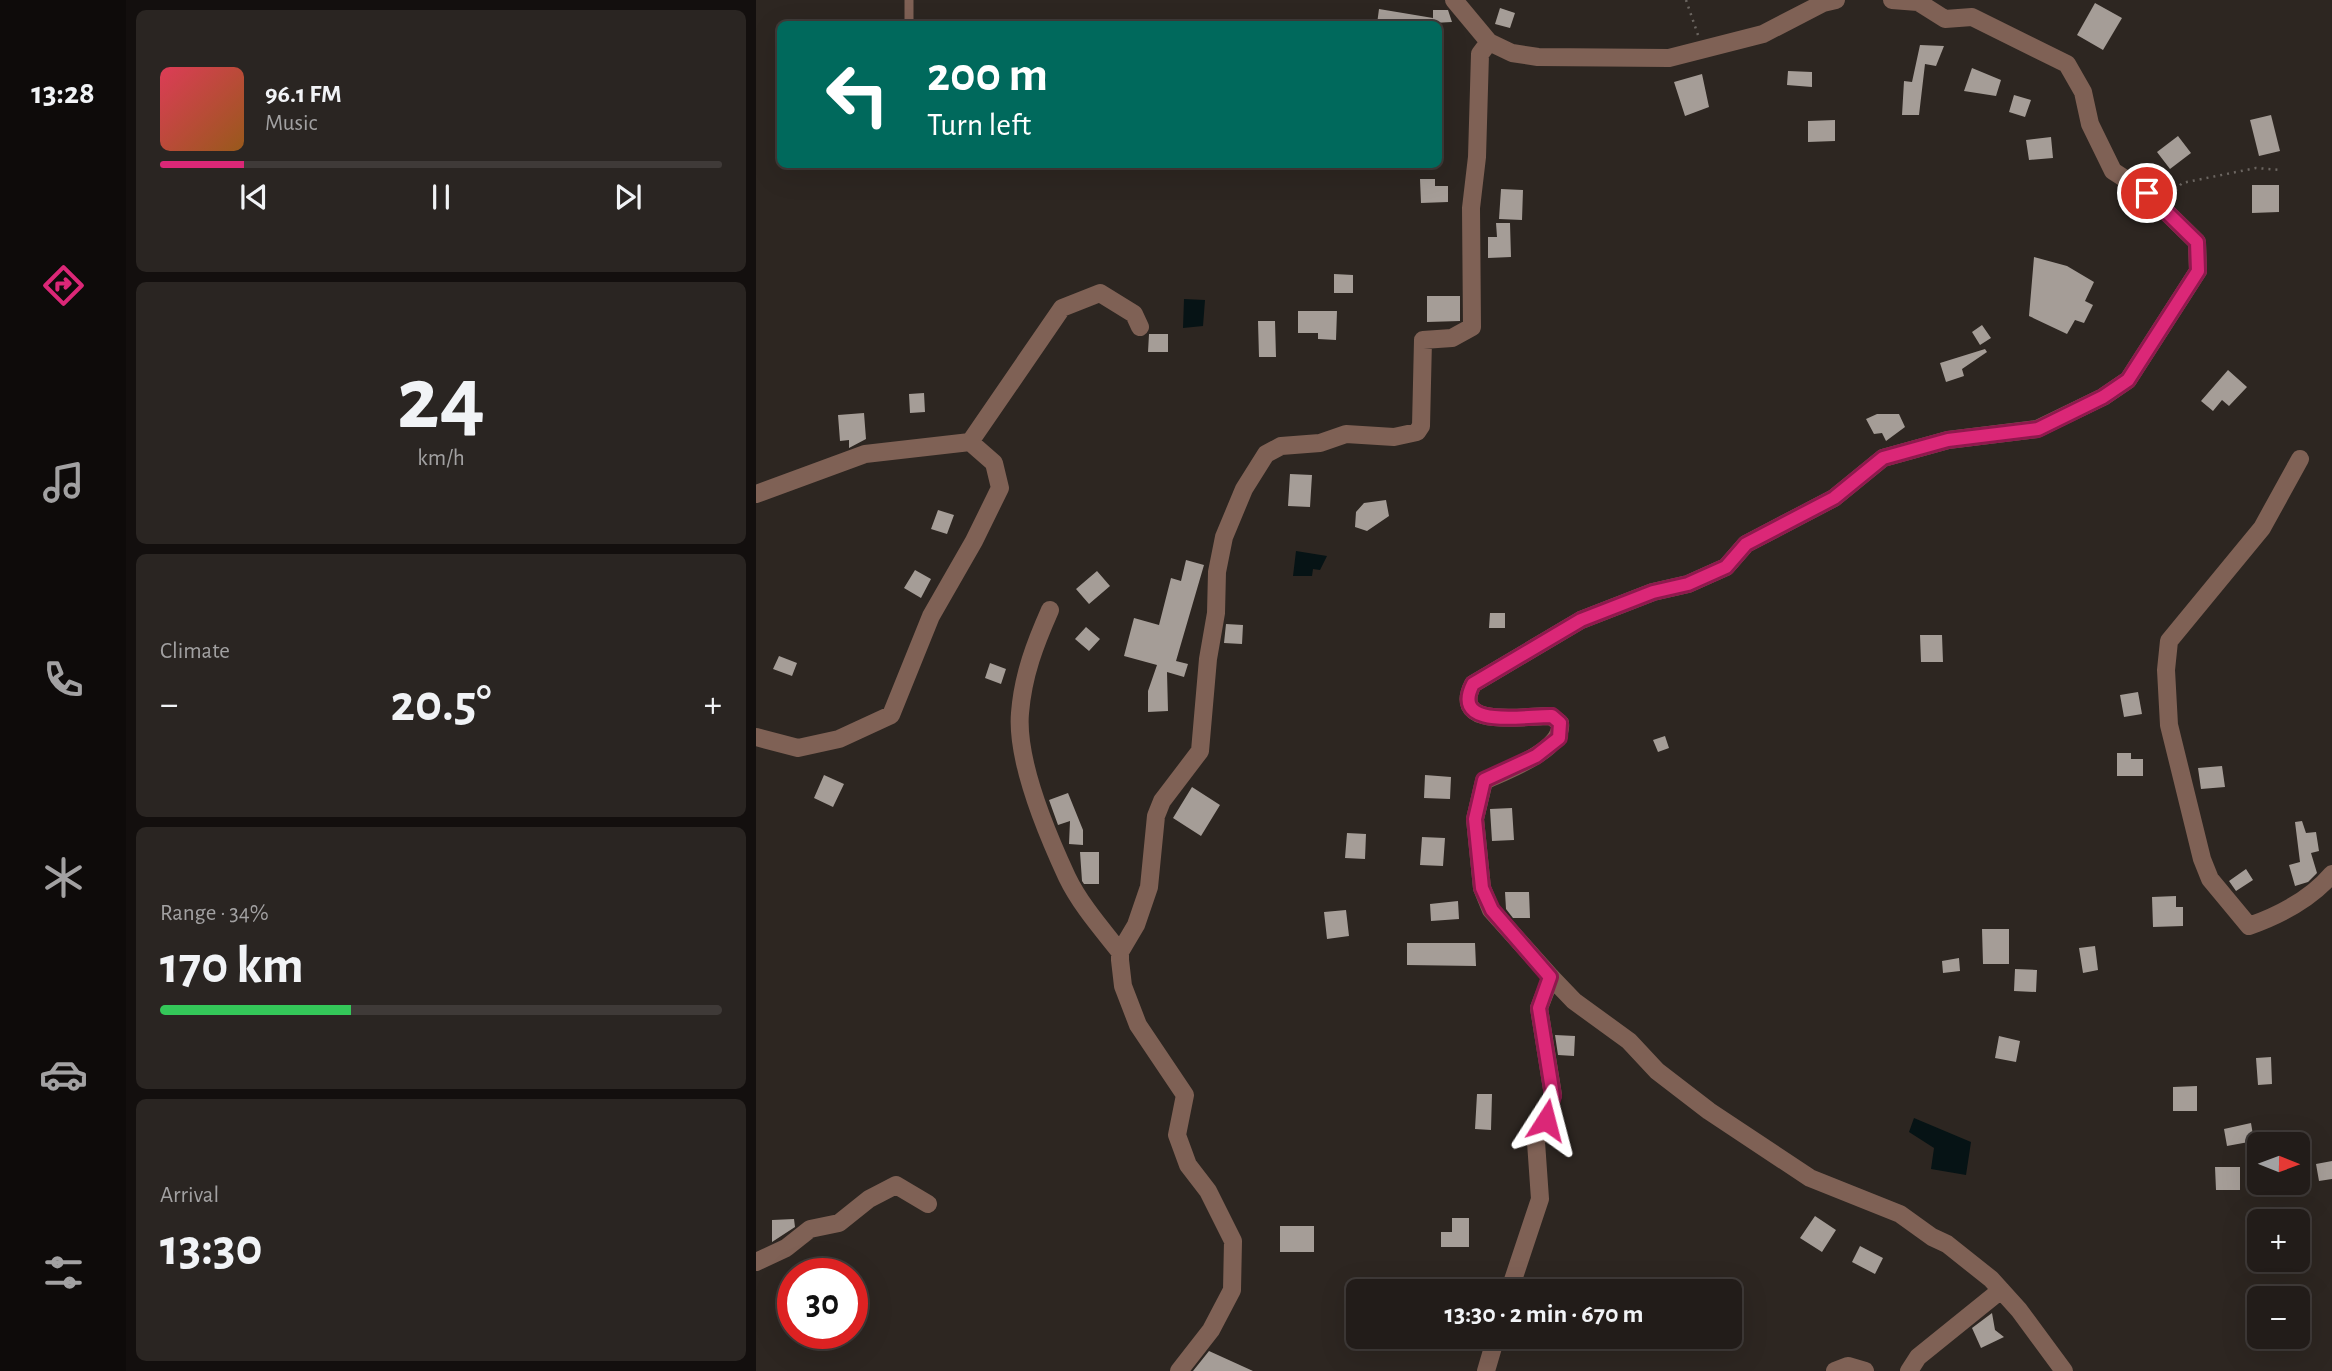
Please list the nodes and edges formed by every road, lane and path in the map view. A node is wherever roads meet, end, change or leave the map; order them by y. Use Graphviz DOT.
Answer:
graph roads {
  1 [pos="909,0"];
  2 [pos="1454,0"];
  3 [pos="1686,0"];
  4 [pos="1836,0"];
  5 [pos="1892,0"];
  6 [pos="909,21"];
  7 [pos="1489,42"];
  8 [pos="1703,51"];
  9 [pos="2281,170"];
  10 [pos="2162,207"];
  11 [pos="1140,327"];
  12 [pos="970,442"];
  13 [pos="2300,459"];
  14 [pos="756,494"];
  15 [pos="1050,610"];
  16 [pos="756,737"];
  17 [pos="2332,874"];
  18 [pos="1120,951"];
  19 [pos="1550,977"];
  20 [pos="928,1204"];
  21 [pos="756,1262"];
  22 [pos="1513,1279"];
  23 [pos="2001,1290"];
  24 [pos="1492,1349"];
  25 [pos="1179,1371"];
  26 [pos="1486,1371"];
  27 [pos="1835,1371"];
  28 [pos="1865,1371"];
  29 [pos="1909,1371"];
  30 [pos="2064,1371"];
  1 -- 6 [label="lane"];
  2 -- 7 [label="street"];
  3 -- 8 [label="path"];
  4 -- 8 [label="street"];
  5 -- 10 [label="street"];
  7 -- 8 [label="street"];
  7 -- 18 [label="street"];
  9 -- 10 [label="path"];
  10 -- 19 [label="street"];
  11 -- 12 [label="street"];
  12 -- 14 [label="street"];
  12 -- 16 [label="street"];
  13 -- 17 [label="street"];
  15 -- 18 [label="street"];
  18 -- 25 [label="street"];
  19 -- 22 [label="street"];
  19 -- 23 [label="street"];
  20 -- 21 [label="street"];
  23 -- 29 [label="street"];
  23 -- 30 [label="street"];
  24 -- 26 [label="street"];
  27 -- 28 [label="street"];
}
